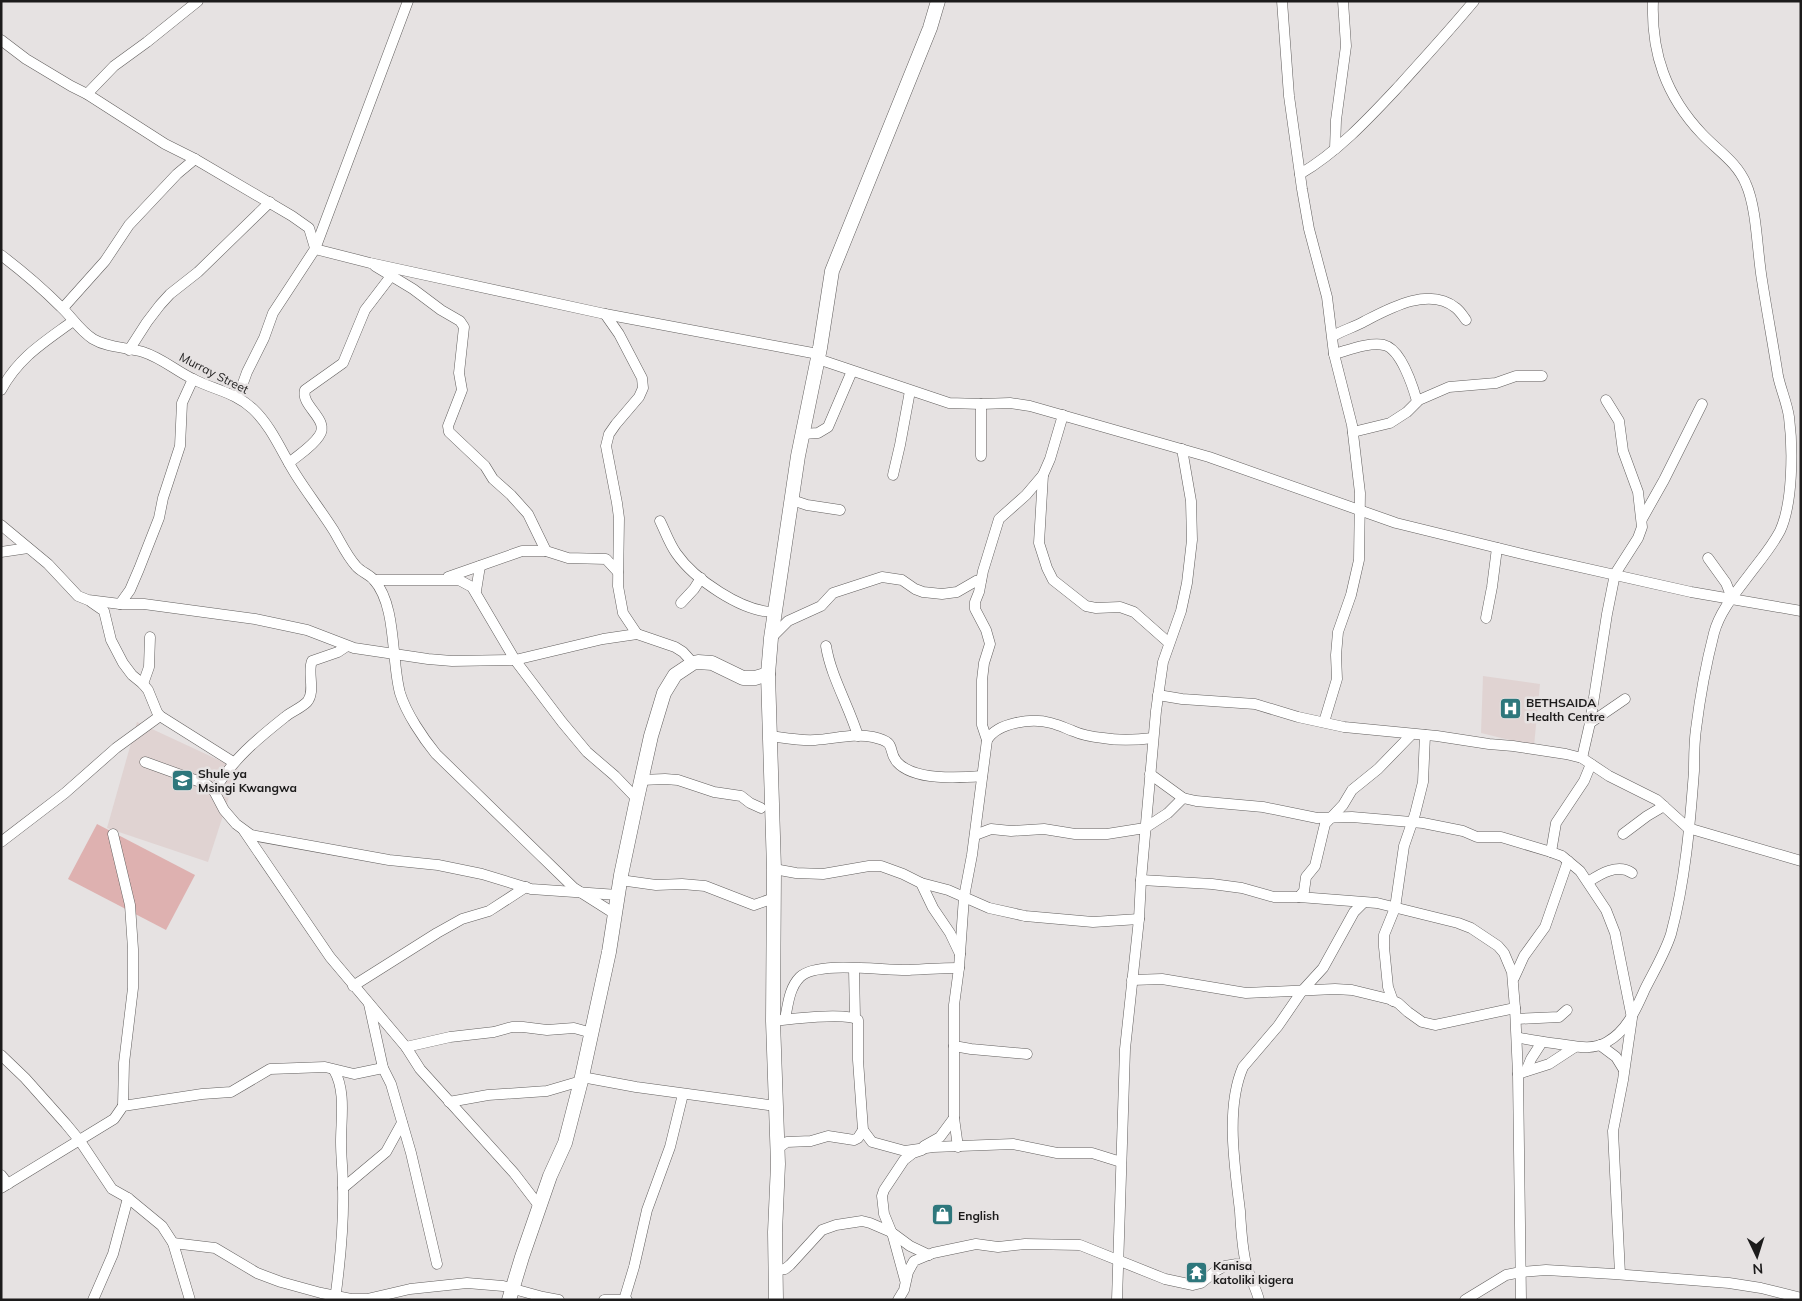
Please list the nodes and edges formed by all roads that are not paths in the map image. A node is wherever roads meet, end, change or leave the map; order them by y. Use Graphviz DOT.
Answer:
graph roads {
  1 [pos="198,1"];
  2 [pos="408,1"];
  3 [pos="938,1"];
  4 [pos="1282,1"];
  5 [pos="1343,1"];
  6 [pos="1474,1"];
  7 [pos="1653,1"];
  8 [pos="1,40"];
  9 [pos="87,94"];
  10 [pos="1335,149"];
  11 [pos="195,159"];
  12 [pos="1300,174"];
  13 [pos="270,202"];
  14 [pos="315,249"];
  15 [pos="1,255"];
  16 [pos="370,263"];
  17 [pos="391,276"];
  18 [pos="63,308"];
  19 [pos="605,314"];
  20 [pos="1466,320"];
  21 [pos="73,321"];
  22 [pos="1333,336"];
  23 [pos="129,350"];
  24 [pos="1334,354"];
  25 [pos="818,357"];
  26 [pos="852,371"];
  27 [pos="1542,376"];
  28 [pos="193,379"];
  29 [pos="1,390"];
  30 [pos="910,391"];
  31 [pos="238,397"];
  32 [pos="1606,400"];
  33 [pos="1417,401"];
  34 [pos="980,404"];
  35 [pos="1702,404"];
  36 [pos="1063,415"];
  37 [pos="1353,432"];
  38 [pos="803,434"];
  39 [pos="1182,449"];
  40 [pos="981,456"];
  41 [pos="289,463"];
  42 [pos="893,475"];
  43 [pos="1043,475"];
  44 [pos="792,500"];
  45 [pos="1360,509"];
  46 [pos="840,510"];
  47 [pos="1642,519"];
  48 [pos="660,521"];
  49 [pos="1,525"];
  50 [pos="28,548"];
  51 [pos="1497,548"];
  52 [pos="546,551"];
  53 [pos="1,552"];
  54 [pos="618,558"];
  55 [pos="1708,558"];
  56 [pos="607,560"];
  57 [pos="480,566"];
  58 [pos="618,572"];
  59 [pos="1615,574"];
  60 [pos="701,578"];
  61 [pos="442,579"];
  62 [pos="374,580"];
  63 [pos="981,580"];
  64 [pos="476,590"];
  65 [pos="1732,598"];
  66 [pos="88,600"];
  67 [pos="681,603"];
  68 [pos="120,604"];
  69 [pos="1801,611"];
  70 [pos="774,612"];
  71 [pos="1486,618"];
  72 [pos="637,634"];
  73 [pos="150,637"];
  74 [pos="771,638"];
  75 [pos="1169,642"];
  76 [pos="347,646"];
  77 [pos="826,646"];
  78 [pos="395,654"];
  79 [pos="515,660"];
  80 [pos="693,663"];
  81 [pos="768,674"];
  82 [pos="143,684"];
  83 [pos="1158,695"];
  84 [pos="1625,699"];
  85 [pos="160,716"];
  86 [pos="1324,722"];
  87 [pos="1590,723"];
  88 [pos="1411,735"];
  89 [pos="1425,735"];
  90 [pos="770,736"];
  91 [pos="858,736"];
  92 [pos="1153,738"];
  93 [pos="987,740"];
  94 [pos="1587,761"];
  95 [pos="145,762"];
  96 [pos="233,762"];
  97 [pos="1150,774"];
  98 [pos="982,776"];
  99 [pos="641,780"];
  100 [pos="214,791"];
  101 [pos="1183,798"];
  102 [pos="637,799"];
  103 [pos="1664,806"];
  104 [pos="761,808"];
  105 [pos="1330,818"];
  106 [pos="1412,822"];
  107 [pos="1145,828"];
  108 [pos="1688,828"];
  109 [pos="244,831"];
  110 [pos="113,834"];
  111 [pos="1623,834"];
  112 [pos="975,835"];
  113 [pos="1,842"];
  114 [pos="1552,852"];
  115 [pos="1801,860"];
  116 [pos="1568,861"];
  117 [pos="774,869"];
  118 [pos="1632,873"];
  119 [pos="620,880"];
  120 [pos="1141,880"];
  121 [pos="1588,882"];
  122 [pos="920,884"];
  123 [pos="526,887"];
  124 [pos="579,893"];
  125 [pos="618,895"];
  126 [pos="964,897"];
  127 [pos="1299,897"];
  128 [pos="774,898"];
  129 [pos="1363,902"];
  130 [pos="1395,908"];
  131 [pos="615,914"];
  132 [pos="1139,919"];
  133 [pos="960,954"];
  134 [pos="854,968"];
  135 [pos="959,968"];
  136 [pos="1514,979"];
  137 [pos="1132,980"];
  138 [pos="354,986"];
  139 [pos="1302,991"];
  140 [pos="1393,1001"];
  141 [pos="369,1002"];
  142 [pos="1516,1008"];
  143 [pos="1567,1010"];
  144 [pos="854,1018"];
  145 [pos="1632,1018"];
  146 [pos="1516,1019"];
  147 [pos="779,1020"];
  148 [pos="592,1032"];
  149 [pos="1517,1037"];
  150 [pos="1542,1042"];
  151 [pos="1600,1045"];
  152 [pos="954,1046"];
  153 [pos="406,1047"];
  154 [pos="1575,1047"];
  155 [pos="1027,1054"];
  156 [pos="1,1055"];
  157 [pos="384,1068"];
  158 [pos="334,1070"];
  159 [pos="1624,1070"];
  160 [pos="1522,1072"];
  161 [pos="582,1079"];
  162 [pos="683,1094"];
  163 [pos="450,1102"];
  164 [pos="123,1106"];
  165 [pos="776,1106"];
  166 [pos="954,1118"];
  167 [pos="402,1123"];
  168 [pos="863,1130"];
  169 [pos="80,1141"];
  170 [pos="958,1147"];
  171 [pos="778,1148"];
  172 [pos="922,1150"];
  173 [pos="1121,1162"];
  174 [pos="1,1175"];
  175 [pos="5,1186"];
  176 [pos="343,1188"];
  177 [pos="128,1198"];
  178 [pos="540,1207"];
  179 [pos="891,1232"];
  180 [pos="173,1243"];
  181 [pos="928,1255"];
  182 [pos="1119,1261"];
  183 [pos="437,1264"];
  184 [pos="1247,1266"];
  185 [pos="776,1270"];
  186 [pos="1521,1272"];
  187 [pos="1620,1274"];
  188 [pos="905,1280"];
  189 [pos="510,1295"];
  190 [pos="336,1298"];
  191 [pos="1801,1298"];
  192 [pos="899,1299"];
  193 [pos="93,1300"];
  194 [pos="190,1300"];
  195 [pos="559,1300"];
  196 [pos="604,1300"];
  197 [pos="625,1300"];
  198 [pos="776,1300"];
  199 [pos="1118,1300"];
  200 [pos="1259,1300"];
  201 [pos="1465,1300"];
  202 [pos="1521,1300"];
  1 -- 9 [label="street"];
  2 -- 14 [label="street"];
  3 -- 25 [label="street"];
  4 -- 12 [label="street"];
  5 -- 10 [label="street"];
  6 -- 10 [label="street"];
  7 -- 65 [label="street"];
  8 -- 9 [label="street"];
  9 -- 11 [label="street"];
  10 -- 12 [label="street"];
  11 -- 13 [label="street"];
  11 -- 18 [label="street"];
  12 -- 22 [label="street"];
  13 -- 14 [label="street"];
  13 -- 23 [label="street"];
  14 -- 16 [label="street"];
  14 -- 31 [label="street"];
  15 -- 18 [label="street, Murray Street"];
  16 -- 17 [label="street"];
  16 -- 19 [label="street"];
  17 -- 41 [label="street"];
  17 -- 52 [label="street"];
  18 -- 21 [label="street, Murray Street"];
  19 -- 25 [label="street"];
  19 -- 54 [label="street"];
  20 -- 22 [label="street"];
  21 -- 23 [label="street, Murray Street"];
  21 -- 29 [label="street"];
  22 -- 24 [label="street"];
  23 -- 28 [label="street, Murray Street"];
  24 -- 33 [label="street"];
  24 -- 37 [label="street"];
  25 -- 26 [label="street"];
  25 -- 38 [label="street"];
  26 -- 30 [label="street"];
  26 -- 38 [label="street"];
  27 -- 33 [label="street"];
  28 -- 31 [label="street, Murray Street"];
  28 -- 68 [label="street"];
  30 -- 34 [label="street"];
  30 -- 42 [label="street"];
  31 -- 41 [label="street, Murray Street"];
  32 -- 47 [label="street"];
  33 -- 37 [label="street"];
  34 -- 36 [label="street"];
  34 -- 40 [label="street"];
  35 -- 47 [label="street"];
  36 -- 39 [label="street"];
  36 -- 43 [label="street"];
  37 -- 45 [label="street"];
  38 -- 44 [label="street"];
  39 -- 45 [label="street"];
  39 -- 75 [label="street"];
  41 -- 62 [label="street, Murray Street"];
  43 -- 63 [label="street"];
  43 -- 75 [label="street"];
  44 -- 46 [label="street"];
  44 -- 70 [label="street"];
  45 -- 51 [label="street"];
  45 -- 86 [label="street"];
  47 -- 59 [label="street"];
  48 -- 60 [label="street"];
  49 -- 50 [label="street"];
  50 -- 53 [label="street"];
  50 -- 66 [label="street"];
  51 -- 59 [label="street"];
  51 -- 71 [label="street"];
  52 -- 56 [label="street"];
  52 -- 57 [label="street"];
  54 -- 56 [label="street"];
  54 -- 58 [label="street"];
  55 -- 65 [label="street"];
  56 -- 58 [label="street"];
  57 -- 61 [label="street"];
  57 -- 64 [label="street"];
  58 -- 72 [label="street"];
  59 -- 65 [label="street"];
  59 -- 87 [label="street"];
  60 -- 67 [label="street"];
  60 -- 70 [label="street"];
  61 -- 62 [label="street"];
  61 -- 64 [label="street"];
  62 -- 78 [label="street, Murray Street"];
  63 -- 74 [label="street"];
  63 -- 93 [label="street"];
  64 -- 79 [label="street"];
  65 -- 69 [label="street"];
  65 -- 108 [label="street"];
  66 -- 68 [label="street"];
  66 -- 82 [label="street"];
  68 -- 76 [label="street"];
  70 -- 74 [label="street"];
  72 -- 79 [label="street"];
  72 -- 80 [label="street"];
  73 -- 82 [label="street"];
  74 -- 81 [label="street"];
  75 -- 83 [label="street"];
  76 -- 78 [label="street"];
  76 -- 96 [label="street"];
  77 -- 91 [label="street"];
  78 -- 79 [label="street"];
  78 -- 124 [label="street, Murray Street"];
  79 -- 102 [label="street"];
  80 -- 81 [label="street"];
  80 -- 99 [label="street"];
  81 -- 90 [label="street"];
  82 -- 85 [label="street"];
  83 -- 86 [label="street"];
  83 -- 92 [label="street"];
  84 -- 87 [label="street"];
  85 -- 96 [label="street"];
  85 -- 113 [label="street"];
  86 -- 88 [label="street"];
  87 -- 94 [label="street"];
  88 -- 89 [label="street"];
  88 -- 105 [label="street"];
  89 -- 94 [label="street"];
  89 -- 106 [label="street"];
  90 -- 91 [label="street"];
  90 -- 117 [label="street"];
  91 -- 98 [label="street"];
  92 -- 93 [label="street"];
  92 -- 97 [label="street"];
  93 -- 98 [label="street"];
  94 -- 103 [label="street"];
  94 -- 114 [label="street"];
  95 -- 100 [label="street"];
  96 -- 100 [label="street"];
  97 -- 101 [label="street"];
  97 -- 107 [label="street"];
  98 -- 112 [label="street"];
  99 -- 102 [label="street"];
  99 -- 104 [label="street"];
  100 -- 109 [label="street"];
  101 -- 105 [label="street"];
  101 -- 107 [label="street"];
  102 -- 119 [label="street"];
  103 -- 108 [label="street"];
  103 -- 111 [label="street"];
  105 -- 106 [label="street"];
  105 -- 127 [label="street"];
  106 -- 114 [label="street"];
  106 -- 130 [label="street"];
  107 -- 112 [label="street"];
  107 -- 120 [label="street"];
  108 -- 115 [label="street"];
  108 -- 145 [label="street"];
  109 -- 123 [label="street"];
  109 -- 138 [label="street"];
  110 -- 164 [label="street"];
  112 -- 126 [label="street"];
  114 -- 116 [label="street"];
  116 -- 121 [label="street"];
  116 -- 136 [label="street"];
  117 -- 122 [label="street"];
  117 -- 128 [label="street"];
  118 -- 121 [label="street"];
  119 -- 125 [label="street"];
  119 -- 128 [label="street"];
  120 -- 127 [label="street"];
  120 -- 132 [label="street"];
  121 -- 145 [label="street"];
  122 -- 126 [label="street"];
  122 -- 133 [label="street"];
  123 -- 124 [label="street"];
  123 -- 138 [label="street"];
  124 -- 125 [label="street"];
  124 -- 131 [label="street"];
  125 -- 131 [label="street"];
  126 -- 132 [label="street"];
  126 -- 133 [label="street"];
  127 -- 129 [label="street"];
  128 -- 147 [label="street"];
  129 -- 130 [label="street"];
  129 -- 139 [label="street"];
  130 -- 136 [label="street"];
  130 -- 140 [label="street"];
  131 -- 148 [label="street"];
  132 -- 137 [label="street"];
  133 -- 135 [label="street"];
  134 -- 135 [label="street"];
  134 -- 144 [label="street"];
  134 -- 147 [label="street"];
  135 -- 152 [label="street"];
  136 -- 142 [label="street"];
  137 -- 139 [label="street"];
  137 -- 173 [label="street"];
  138 -- 141 [label="street"];
  139 -- 140 [label="street"];
  139 -- 184 [label="street"];
  140 -- 142 [label="street"];
  141 -- 153 [label="street"];
  141 -- 157 [label="street"];
  142 -- 146 [label="street"];
  143 -- 146 [label="street"];
  144 -- 147 [label="street"];
  144 -- 168 [label="street"];
  145 -- 151 [label="street"];
  145 -- 159 [label="street"];
  146 -- 149 [label="street"];
  147 -- 165 [label="street"];
  148 -- 153 [label="street"];
  148 -- 161 [label="street"];
  149 -- 150 [label="street"];
  149 -- 160 [label="street"];
  150 -- 154 [label="street"];
  150 -- 160 [label="street"];
  151 -- 154 [label="street"];
  151 -- 159 [label="street"];
  152 -- 155 [label="street"];
  152 -- 166 [label="street"];
  153 -- 163 [label="street"];
  154 -- 160 [label="street"];
  156 -- 169 [label="street"];
  157 -- 158 [label="street"];
  157 -- 167 [label="street"];
  158 -- 164 [label="street"];
  158 -- 176 [label="street"];
  159 -- 187 [label="street"];
  160 -- 186 [label="street"];
  161 -- 162 [label="street"];
  161 -- 163 [label="street"];
  161 -- 178 [label="street"];
  162 -- 165 [label="street"];
  162 -- 197 [label="street"];
  163 -- 178 [label="street"];
  164 -- 169 [label="street"];
  165 -- 171 [label="street"];
  166 -- 170 [label="street"];
  166 -- 172 [label="street"];
  167 -- 176 [label="street"];
  167 -- 183 [label="street"];
  168 -- 171 [label="street"];
  168 -- 172 [label="street"];
  169 -- 175 [label="street"];
  169 -- 177 [label="street"];
  170 -- 172 [label="street"];
  170 -- 173 [label="street"];
  171 -- 185 [label="street"];
  172 -- 179 [label="street"];
  173 -- 182 [label="street"];
  174 -- 175 [label="street"];
  176 -- 190 [label="street"];
  177 -- 180 [label="street"];
  177 -- 193 [label="street"];
  178 -- 189 [label="street"];
  179 -- 181 [label="street"];
  179 -- 185 [label="street"];
  179 -- 188 [label="street"];
  180 -- 190 [label="street"];
  180 -- 194 [label="street"];
  181 -- 182 [label="street"];
  181 -- 188 [label="street"];
  182 -- 184 [label="street"];
  182 -- 199 [label="street"];
  184 -- 200 [label="street"];
  185 -- 198 [label="street"];
  186 -- 187 [label="street"];
  186 -- 201 [label="street"];
  186 -- 202 [label="street"];
  187 -- 191 [label="street"];
  188 -- 192 [label="street"];
  189 -- 190 [label="street"];
  189 -- 195 [label="street"];
  196 -- 197 [label="street"];
}
